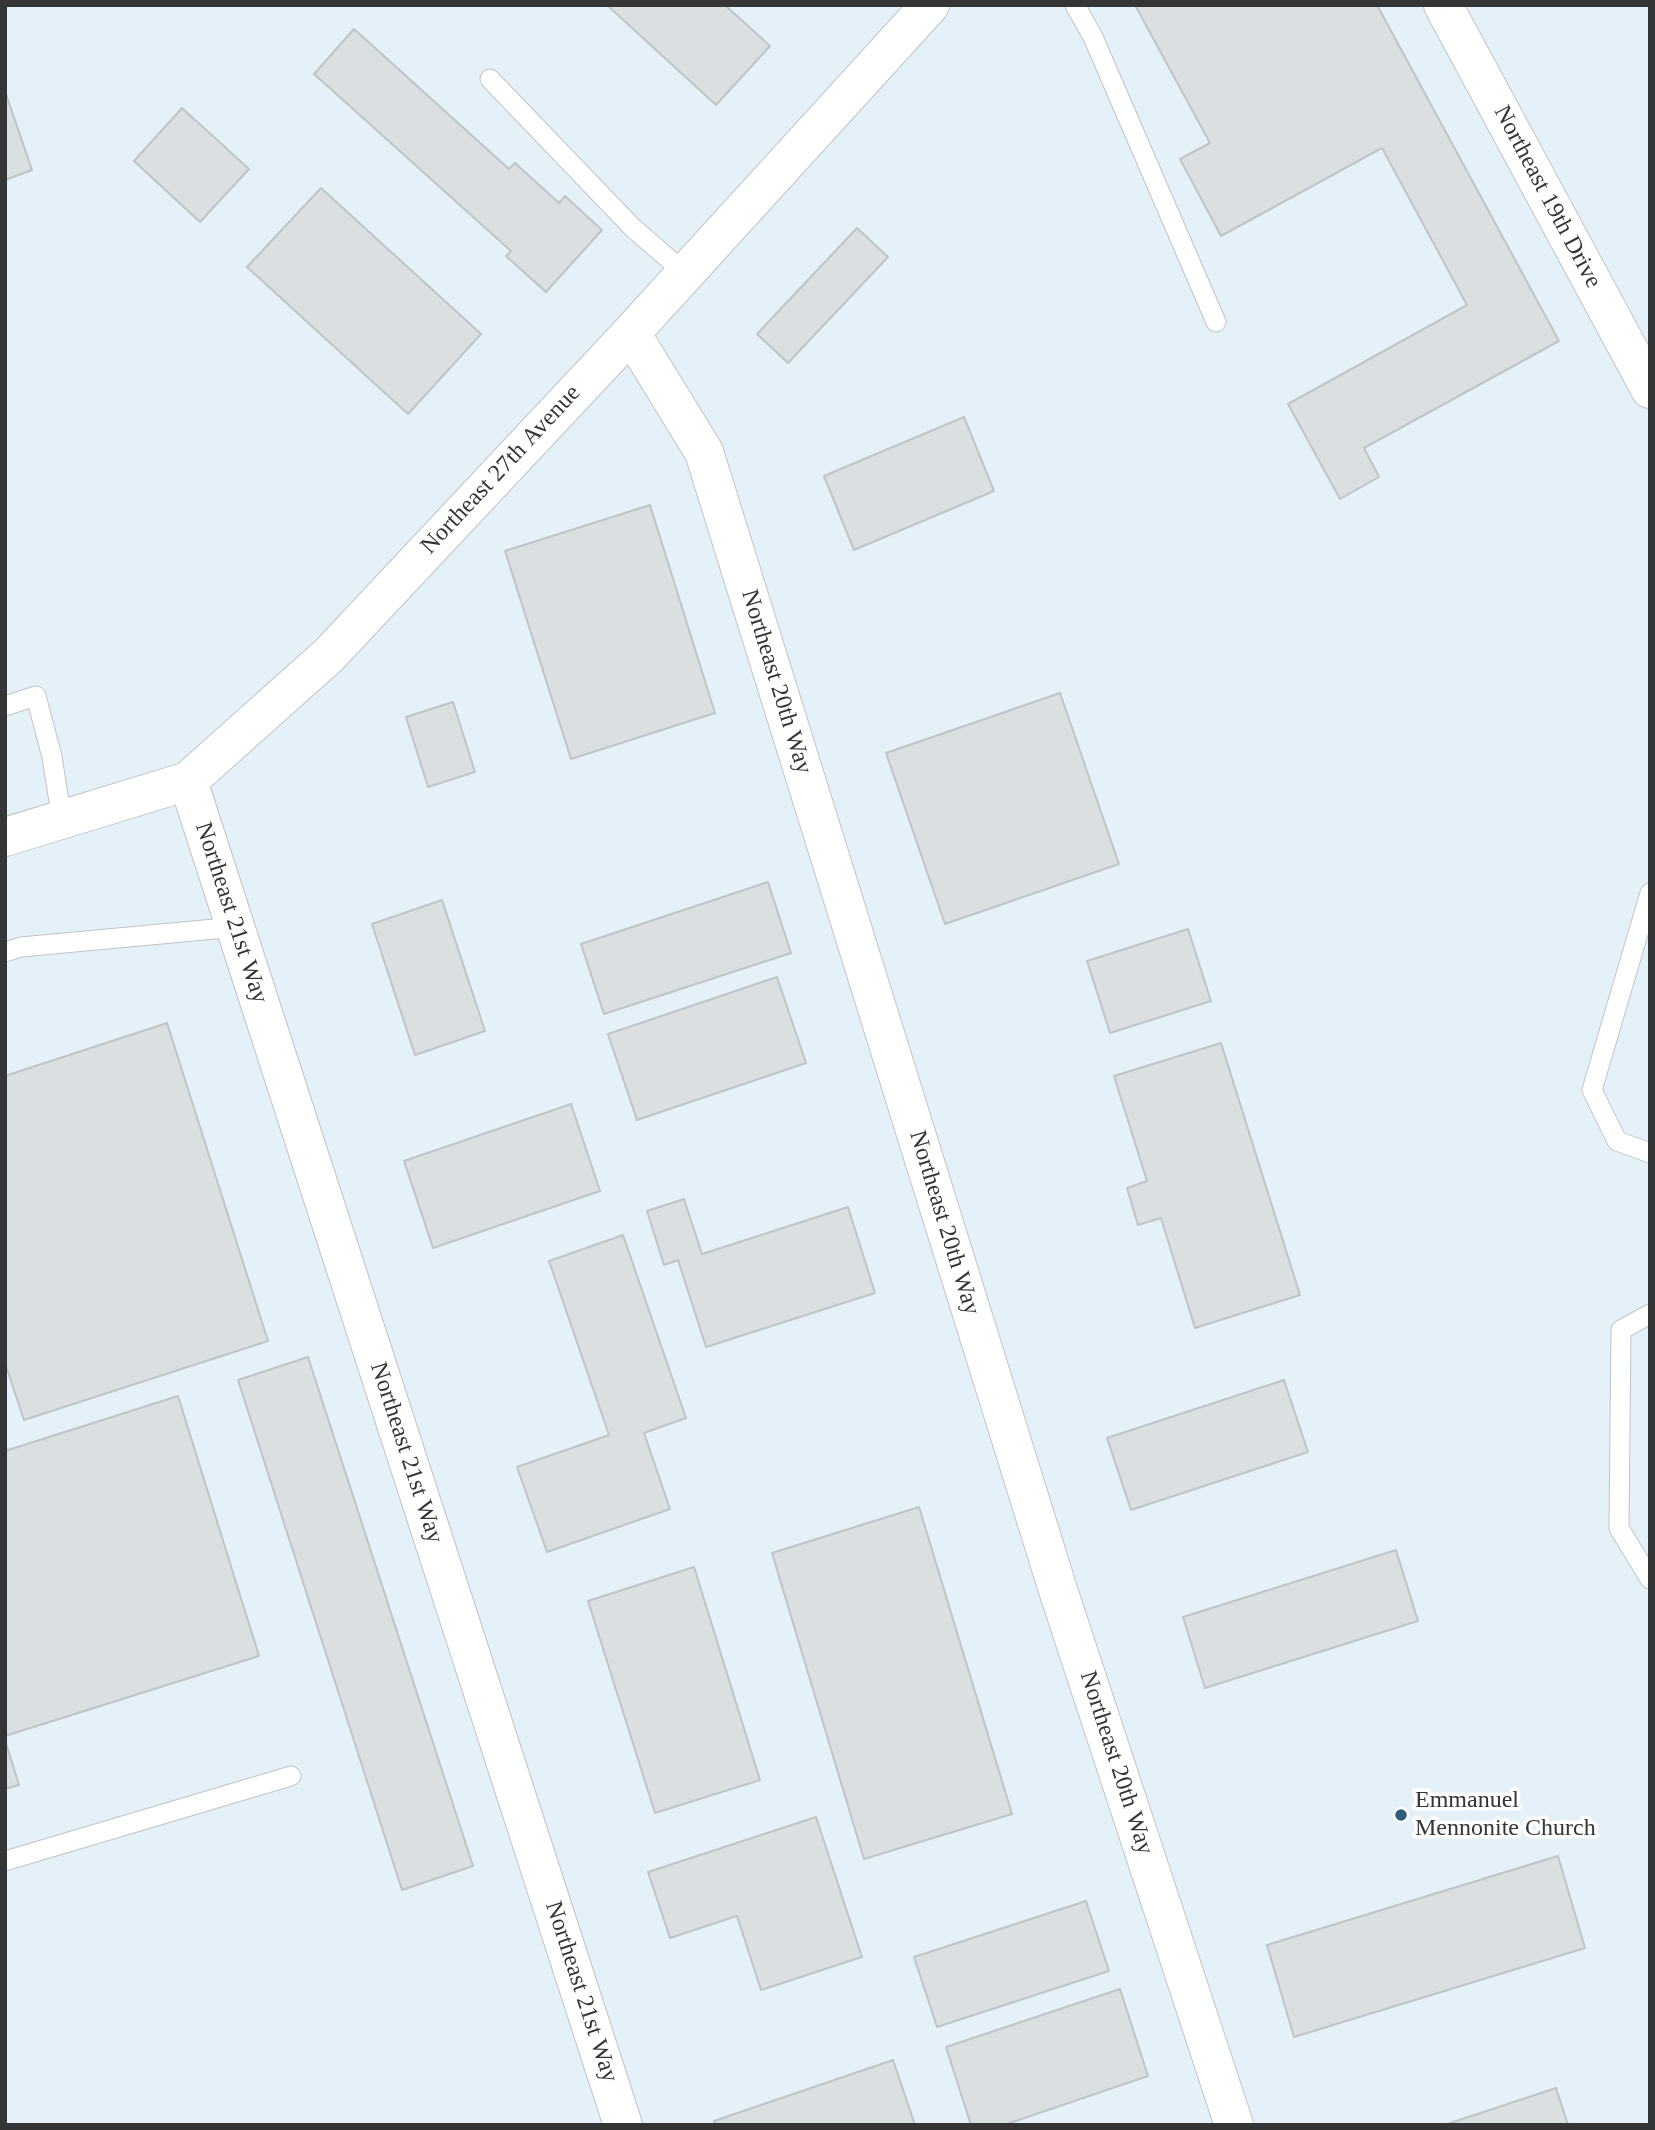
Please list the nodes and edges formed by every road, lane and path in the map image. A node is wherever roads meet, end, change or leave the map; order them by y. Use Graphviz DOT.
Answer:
graph roads {
  1 [pos="930,5"];
  2 [pos="1075,5"];
  3 [pos="1443,5"];
  4 [pos="490,79"];
  5 [pos="685,273"];
  6 [pos="1216,323"];
  7 [pos="631,333"];
  8 [pos="1650,389"];
  9 [pos="5,706"];
  10 [pos="188,781"];
  11 [pos="62,820"];
  12 [pos="5,837"];
  13 [pos="1650,893"];
  14 [pos="236,927"];
  15 [pos="5,952"];
  16 [pos="1650,1153"];
  17 [pos="1650,1314"];
  18 [pos="1650,1579"];
  19 [pos="291,1776"];
  20 [pos="5,1861"];
  21 [pos="623,2125"];
  22 [pos="1234,2125"];
  1 -- 5 [label="street, Northeast 27th Avenue"];
  2 -- 6 [label="lane"];
  3 -- 8 [label="street, Northeast 19th Drive"];
  4 -- 5 [label="lane"];
  5 -- 7 [label="street, Northeast 27th Avenue"];
  7 -- 10 [label="street, Northeast 27th Avenue"];
  7 -- 22 [label="street, Northeast 20th Way"];
  9 -- 11 [label="lane"];
  10 -- 11 [label="street, Northeast 27th Avenue"];
  10 -- 14 [label="street, Northeast 21st Way"];
  11 -- 12 [label="street, Northeast 27th Avenue"];
  13 -- 16 [label="lane"];
  14 -- 15 [label="lane"];
  14 -- 21 [label="street, Northeast 21st Way"];
  17 -- 18 [label="lane"];
  19 -- 20 [label="lane"];
}
